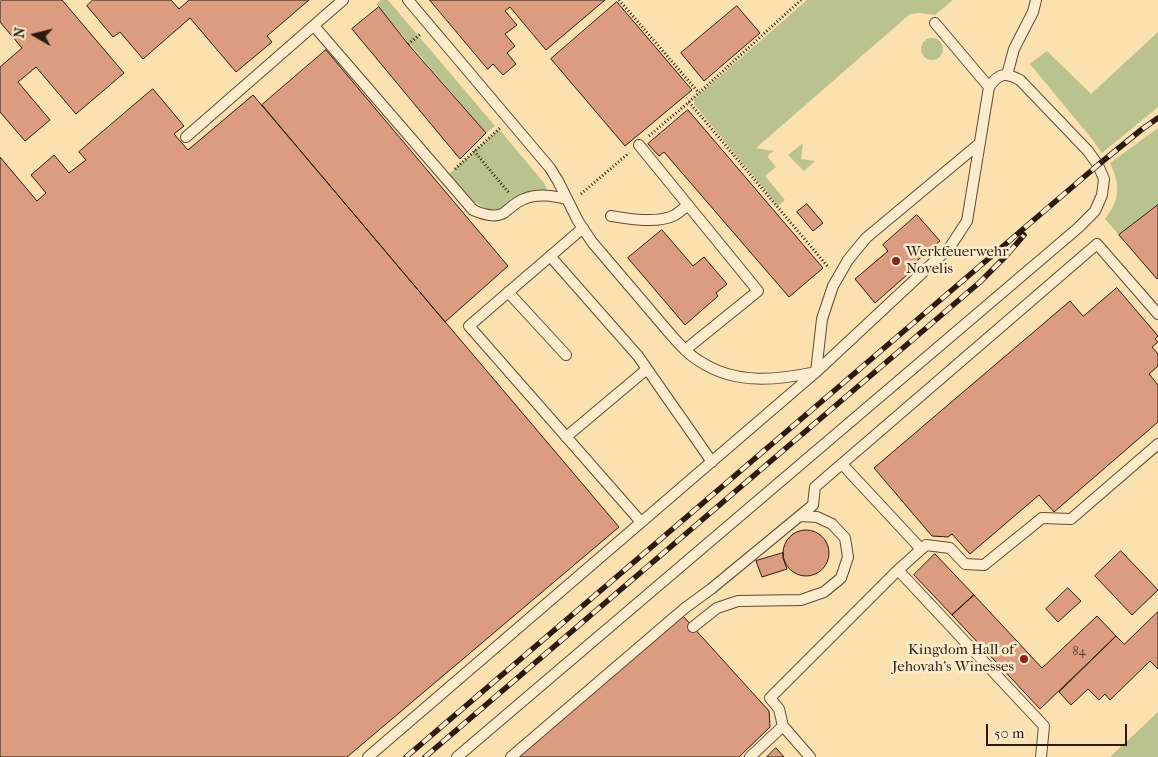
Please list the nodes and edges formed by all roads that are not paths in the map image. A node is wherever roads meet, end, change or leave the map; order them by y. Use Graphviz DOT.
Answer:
graph roads {
  1 [pos="343,0"];
  2 [pos="408,0"];
  3 [pos="1036,0"];
  4 [pos="935,23"];
  5 [pos="314,26"];
  6 [pos="1007,75"];
  7 [pos="989,87"];
  8 [pos="186,137"];
  9 [pos="980,144"];
  10 [pos="639,145"];
  11 [pos="567,199"];
  12 [pos="688,205"];
  13 [pos="611,216"];
  14 [pos="583,228"];
  15 [pos="550,256"];
  16 [pos="508,292"];
  17 [pos="1158,314"];
  18 [pos="685,350"];
  19 [pos="566,355"];
  20 [pos="647,369"];
  21 [pos="816,372"];
  22 [pos="566,437"];
  23 [pos="1158,444"];
  24 [pos="712,462"];
  25 [pos="842,464"];
  26 [pos="800,516"];
  27 [pos="642,522"];
  28 [pos="920,549"];
  29 [pos="898,570"];
  30 [pos="693,627"];
  31 [pos="783,726"];
  32 [pos="368,757"];
  33 [pos="456,757"];
  34 [pos="512,757"];
  35 [pos="750,757"];
  36 [pos="810,757"];
  37 [pos="1041,757"];
  1 -- 5 [label="lane"];
  2 -- 11 [label="lane"];
  3 -- 6 [label="lane"];
  4 -- 7 [label="lane"];
  5 -- 8 [label="lane"];
  5 -- 11 [label="lane"];
  6 -- 7 [label="lane"];
  6 -- 33 [label="lane"];
  7 -- 9 [label="lane"];
  9 -- 21 [label="lane"];
  9 -- 21 [label="lane"];
  10 -- 12 [label="lane"];
  11 -- 14 [label="lane"];
  12 -- 13 [label="lane"];
  12 -- 18 [label="lane"];
  14 -- 15 [label="lane"];
  14 -- 18 [label="lane"];
  15 -- 16 [label="lane"];
  15 -- 20 [label="lane"];
  16 -- 19 [label="lane"];
  16 -- 22 [label="lane"];
  17 -- 25 [label="lane"];
  18 -- 21 [label="lane"];
  20 -- 22 [label="lane"];
  20 -- 24 [label="lane"];
  21 -- 24 [label="lane"];
  22 -- 27 [label="lane"];
  23 -- 28 [label="lane"];
  24 -- 27 [label="lane"];
  25 -- 26 [label="lane"];
  25 -- 28 [label="lane"];
  26 -- 30 [label="lane"];
  26 -- 34 [label="lane"];
  27 -- 32 [label="lane"];
  28 -- 29 [label="lane"];
  29 -- 31 [label="lane"];
  29 -- 37 [label="lane"];
  31 -- 35 [label="lane"];
  31 -- 36 [label="lane"];
}
